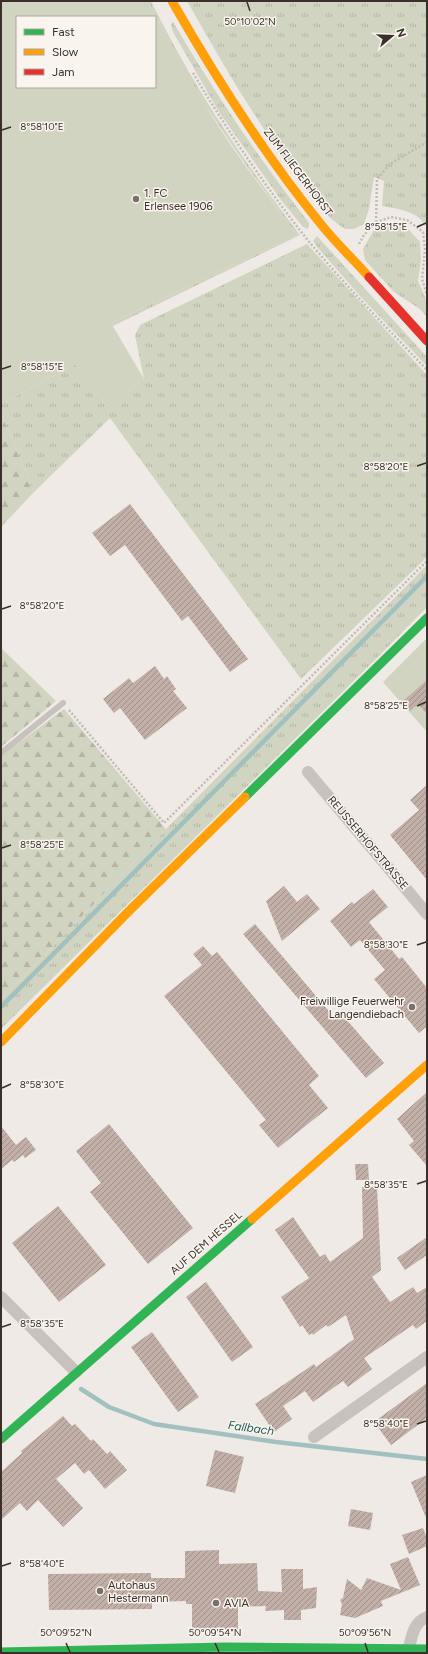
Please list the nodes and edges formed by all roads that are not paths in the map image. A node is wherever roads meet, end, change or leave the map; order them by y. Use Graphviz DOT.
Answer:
graph roads {
  1 [pos="172,1"];
  2 [pos="395,307"];
  3 [pos="427,332"];
  4 [pos="427,341"];
  5 [pos="427,618"];
  6 [pos="63,703"];
  7 [pos="1,752"];
  8 [pos="308,772"];
  9 [pos="427,914"];
  10 [pos="1,1042"];
  11 [pos="427,1065"];
  12 [pos="1,1297"];
  13 [pos="427,1357"];
  14 [pos="76,1372"];
  15 [pos="314,1437"];
  16 [pos="1,1439"];
  17 [pos="427,1617"];
  18 [pos="426,1646"];
  19 [pos="409,1648"];
  20 [pos="225,1650"];
  21 [pos="376,1651"];
  22 [pos="1,1652"];
  1 -- 2 [label="street, ZUM FLIEGERHORST"];
  2 -- 3 [label="street"];
  2 -- 4 [label="street, ZUM FLIEGERHORST"];
  5 -- 10 [label="street"];
  6 -- 7 [label="lane"];
  8 -- 9 [label="street, REUSSERHOFSTRASSE"];
  11 -- 14 [label="street, AUF DEM HESSEL"];
  12 -- 14 [label="street"];
  13 -- 15 [label="street"];
  14 -- 16 [label="street, AUF DEM HESSEL"];
  17 -- 19 [label="street"];
  18 -- 19 [label="street"];
  19 -- 21 [label="street"];
  20 -- 21 [label="street"];
  20 -- 22 [label="street"];
}
